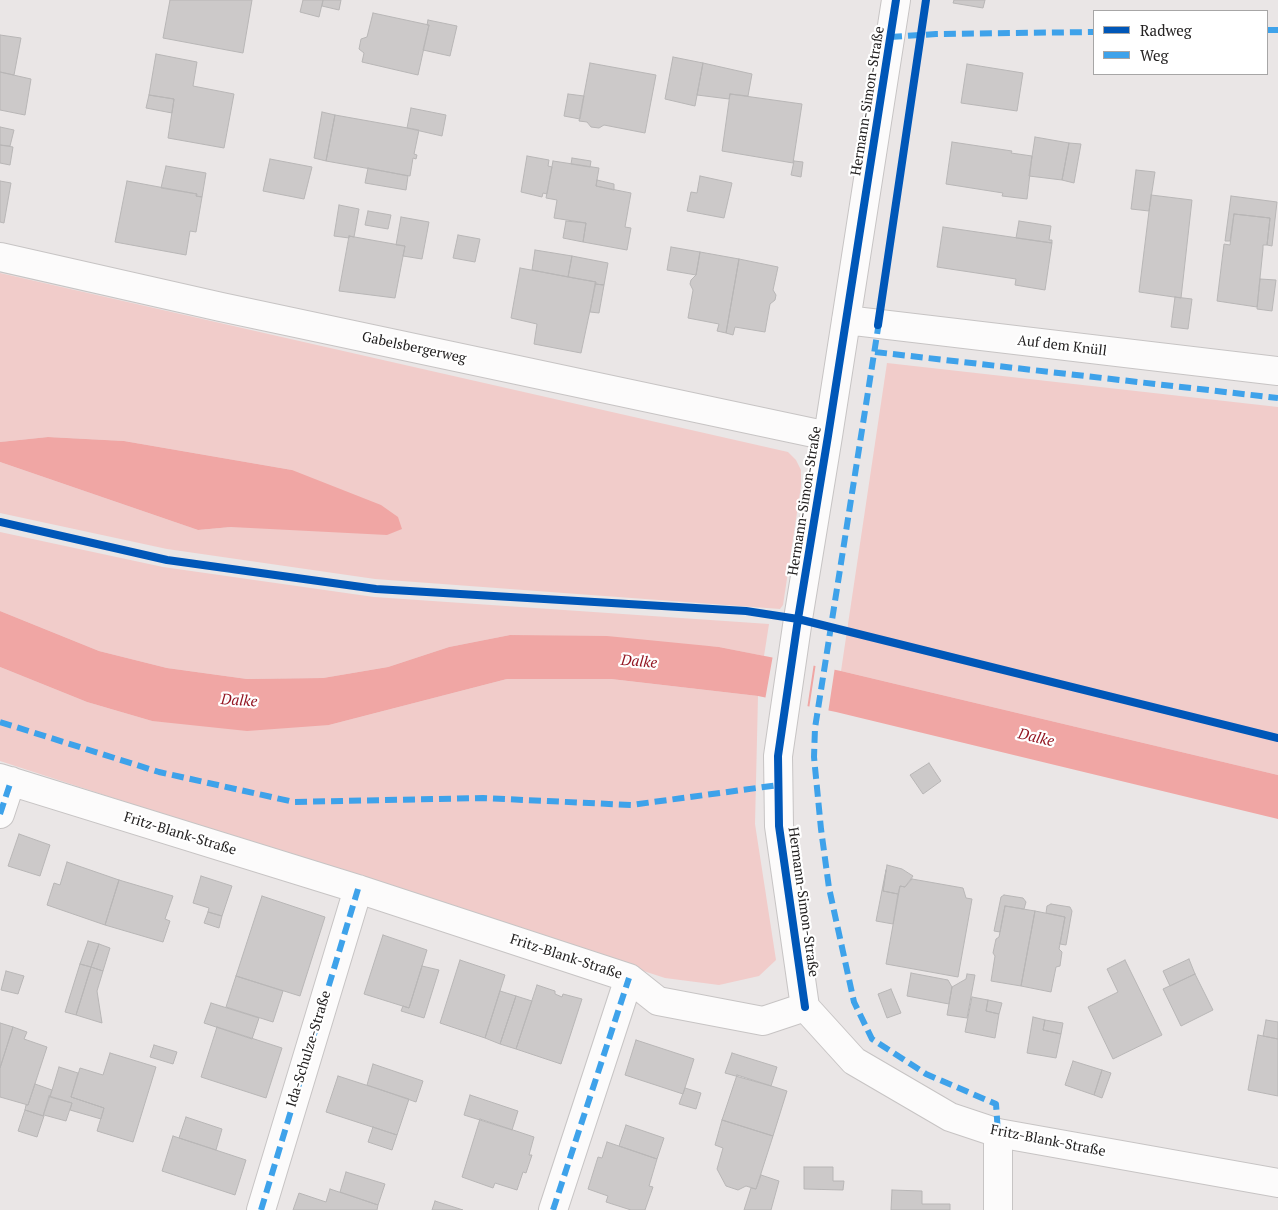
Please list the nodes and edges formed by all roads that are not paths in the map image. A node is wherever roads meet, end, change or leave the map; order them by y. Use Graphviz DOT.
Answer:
graph roads {
  1 [pos="896,0"];
  2 [pos="0,257"];
  3 [pos="846,320"];
  4 [pos="1278,371"];
  5 [pos="828,436"];
  6 [pos="5,779"];
  7 [pos="0,814"];
  8 [pos="358,889"];
  9 [pos="629,978"];
  10 [pos="805,1007"];
  11 [pos="998,1133"];
  12 [pos="1278,1182"];
  13 [pos="260,1210"];
  14 [pos="553,1210"];
  15 [pos="998,1210"];
  1 -- 3 [label="street, Hermann-Simon-Straße"];
  2 -- 5 [label="street, Gabelsbergerweg"];
  3 -- 4 [label="street, Auf dem Knüll"];
  3 -- 5 [label="street, Hermann-Simon-Straße"];
  5 -- 10 [label="street, Hermann-Simon-Straße"];
  6 -- 7 [label="street"];
  6 -- 8 [label="street, Fritz-Blank-Straße"];
  8 -- 9 [label="street, Fritz-Blank-Straße"];
  8 -- 13 [label="street, Ida-Schulze-Straße"];
  9 -- 10 [label="street, Fritz-Blank-Straße"];
  9 -- 14 [label="street"];
  10 -- 11 [label="street, Fritz-Blank-Straße"];
  11 -- 12 [label="street, Fritz-Blank-Straße"];
  11 -- 15 [label="street"];
}
